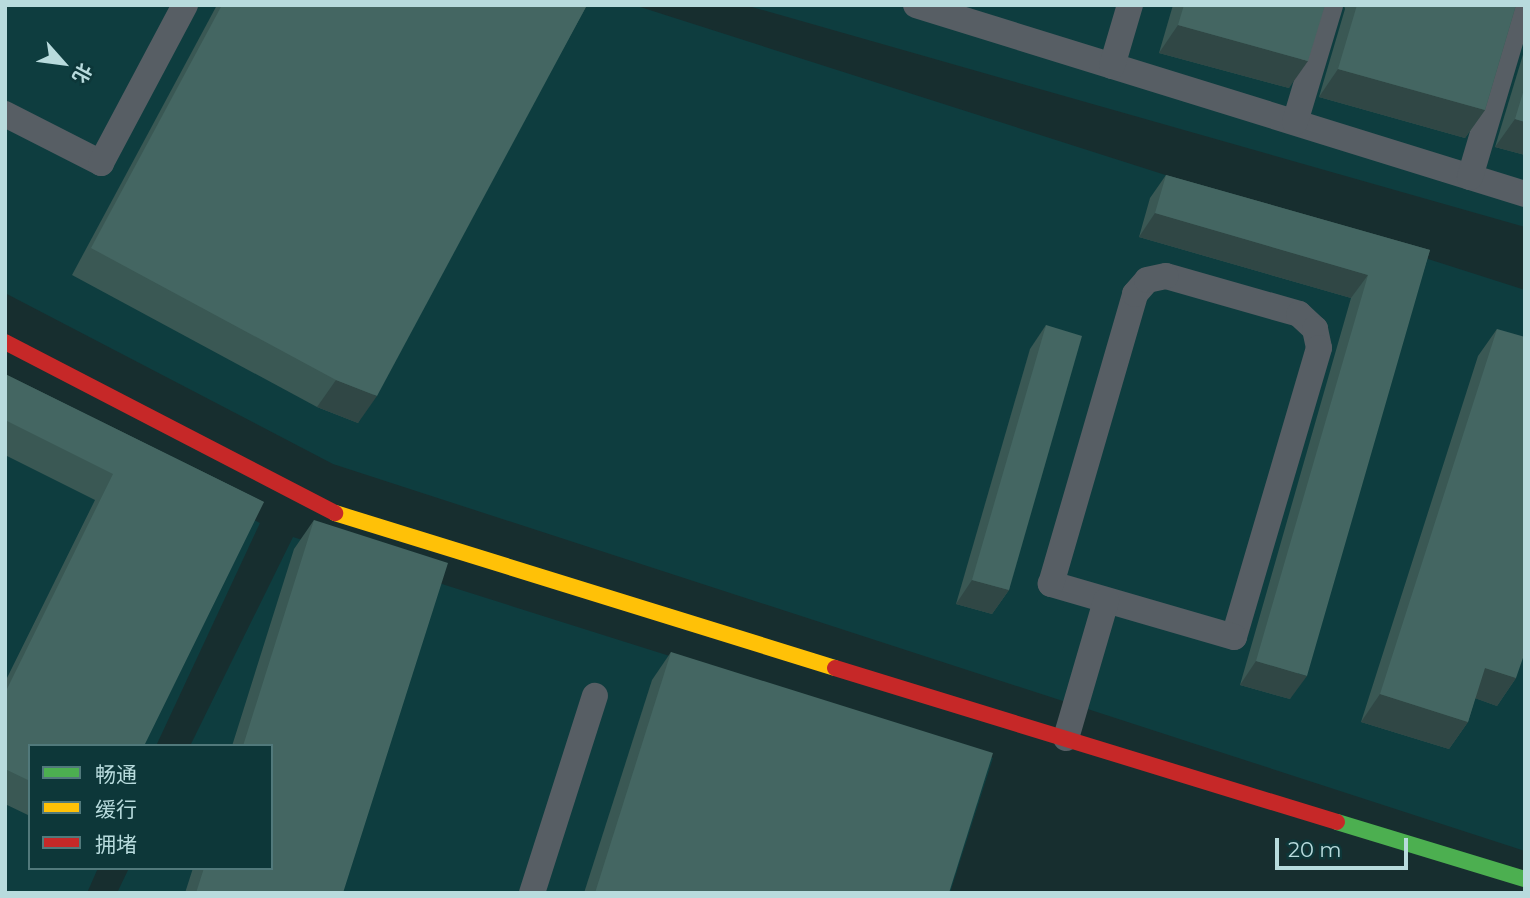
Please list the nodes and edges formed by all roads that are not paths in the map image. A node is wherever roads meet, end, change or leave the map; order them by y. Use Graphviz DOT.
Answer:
graph roads {
  1 [pos="185,5"];
  2 [pos="916,5"];
  3 [pos="1130,5"];
  4 [pos="1329,5"];
  5 [pos="1521,5"];
  6 [pos="1112,66"];
  7 [pos="5,114"];
  8 [pos="1295,122"];
  9 [pos="1470,177"];
  10 [pos="1525,194"];
  11 [pos="5,342"];
  12 [pos="1106,601"];
  13 [pos="595,696"];
  14 [pos="1066,738"];
  15 [pos="1525,879"];
  16 [pos="532,893"];
  1 -- 7 [label="lane"];
  2 -- 6 [label="lane"];
  3 -- 6 [label="lane"];
  4 -- 8 [label="lane"];
  5 -- 9 [label="lane"];
  6 -- 8 [label="lane"];
  8 -- 9 [label="lane"];
  9 -- 10 [label="lane"];
  11 -- 14 [label="street"];
  12 -- 12 [label="lane"];
  12 -- 14 [label="lane"];
  13 -- 16 [label="lane"];
  14 -- 15 [label="street"];
}
